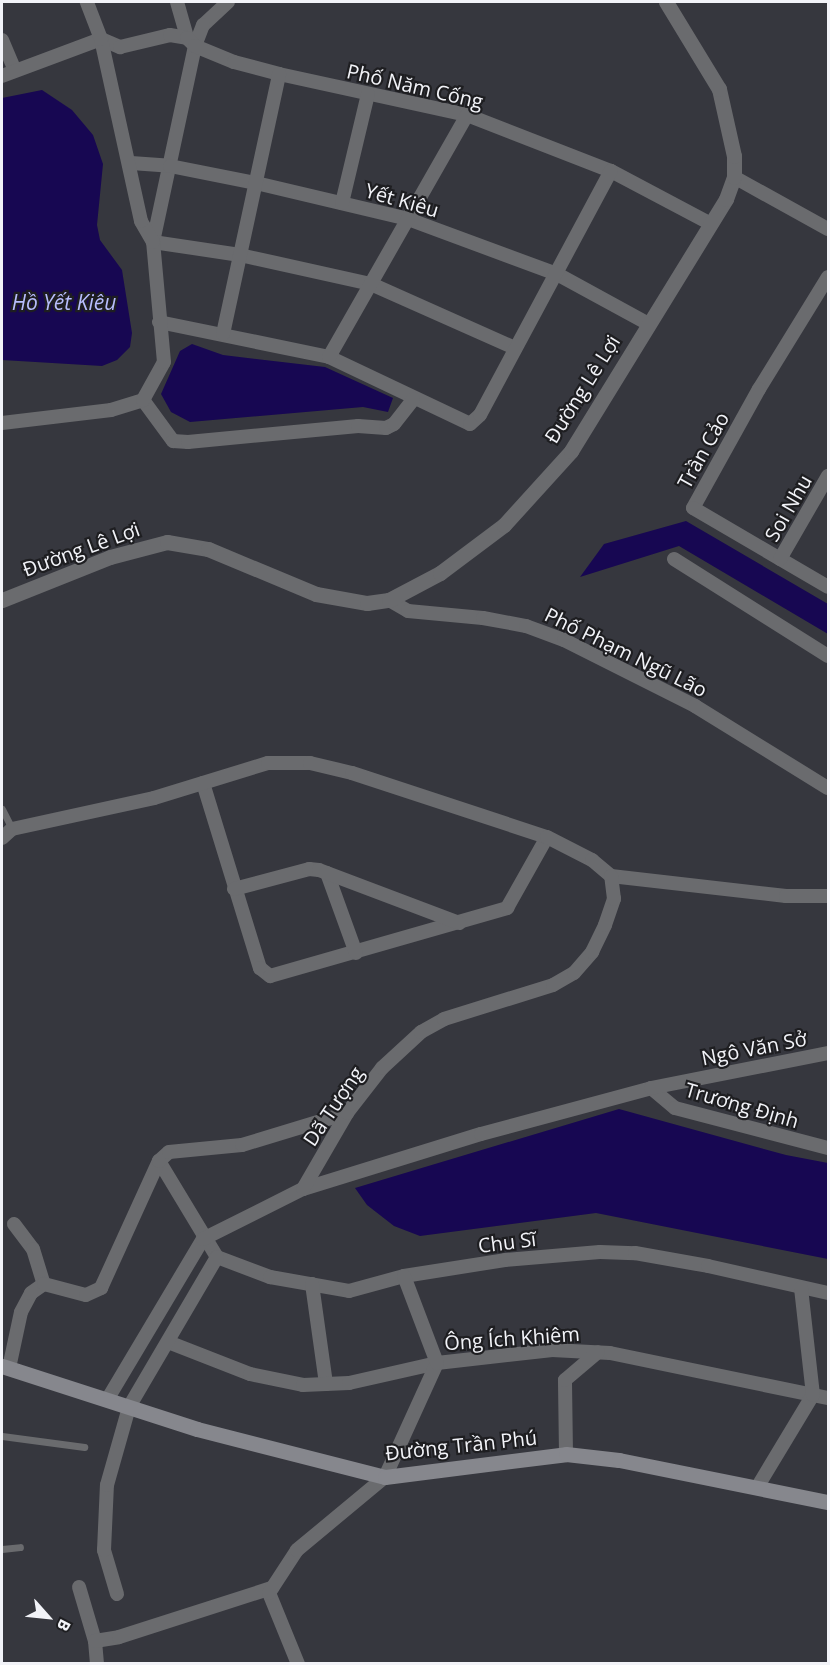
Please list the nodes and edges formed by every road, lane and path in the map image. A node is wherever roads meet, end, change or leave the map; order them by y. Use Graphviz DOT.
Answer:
graph roads {
  1 [pos="87,2"];
  2 [pos="177,2"];
  3 [pos="228,2"];
  4 [pos="666,2"];
  5 [pos="101,39"];
  6 [pos="2,40"];
  7 [pos="191,42"];
  8 [pos="15,70"];
  9 [pos="279,75"];
  10 [pos="2,76"];
  11 [pos="368,94"];
  12 [pos="467,116"];
  13 [pos="131,163"];
  14 [pos="170,166"];
  15 [pos="611,171"];
  16 [pos="734,177"];
  17 [pos="256,183"];
  18 [pos="342,203"];
  19 [pos="408,219"];
  20 [pos="711,224"];
  21 [pos="828,229"];
  22 [pos="153,242"];
  23 [pos="240,255"];
  24 [pos="557,274"];
  25 [pos="828,277"];
  26 [pos="371,284"];
  27 [pos="159,322"];
  28 [pos="647,323"];
  29 [pos="223,334"];
  30 [pos="515,348"];
  31 [pos="328,357"];
  32 [pos="142,400"];
  33 [pos="413,400"];
  34 [pos="2,423"];
  35 [pos="828,476"];
  36 [pos="674,559"];
  37 [pos="780,559"];
  38 [pos="828,587"];
  39 [pos="2,600"];
  40 [pos="389,600"];
  41 [pos="828,656"];
  42 [pos="203,783"];
  43 [pos="828,788"];
  44 [pos="2,809"];
  45 [pos="7,834"];
  46 [pos="547,837"];
  47 [pos="327,873"];
  48 [pos="611,876"];
  49 [pos="234,889"];
  50 [pos="828,896"];
  51 [pos="459,923"];
  52 [pos="356,953"];
  53 [pos="828,1053"];
  54 [pos="651,1088"];
  55 [pos="347,1113"];
  56 [pos="828,1148"];
  57 [pos="159,1161"];
  58 [pos="303,1189"];
  59 [pos="14,1224"];
  60 [pos="203,1239"];
  61 [pos="217,1257"];
  62 [pos="404,1276"];
  63 [pos="44,1284"];
  64 [pos="312,1284"];
  65 [pos="801,1288"];
  66 [pos="828,1293"];
  67 [pos="168,1342"];
  68 [pos="598,1352"];
  69 [pos="437,1363"];
  70 [pos="5,1367"];
  71 [pos="326,1384"];
  72 [pos="813,1395"];
  73 [pos="828,1398"];
  74 [pos="107,1400"];
  75 [pos="129,1407"];
  76 [pos="2,1436"];
  77 [pos="84,1447"];
  78 [pos="566,1454"];
  79 [pos="385,1477"];
  80 [pos="758,1486"];
  81 [pos="828,1502"];
  82 [pos="20,1548"];
  83 [pos="2,1549"];
  84 [pos="79,1587"];
  85 [pos="272,1588"];
  86 [pos="117,1594"];
  87 [pos="95,1641"];
  88 [pos="298,1663"];
  89 [pos="97,1664"];
  1 -- 5 [label="street"];
  2 -- 7 [label="street"];
  3 -- 7 [label="street"];
  4 -- 16 [label="street, Đường Lê Lợi"];
  5 -- 7 [label="street, Phố Năm Cống"];
  5 -- 8 [label="street"];
  5 -- 13 [label="street"];
  6 -- 8 [label="street"];
  7 -- 9 [label="street, Phố Năm Cống"];
  7 -- 14 [label="street"];
  8 -- 10 [label="street"];
  9 -- 11 [label="street, Phố Năm Cống"];
  9 -- 17 [label="street"];
  11 -- 12 [label="street, Phố Năm Cống"];
  11 -- 18 [label="street"];
  12 -- 15 [label="street, Phố Năm Cống"];
  12 -- 19 [label="street"];
  13 -- 14 [label="street, Yết Kiêu"];
  13 -- 22 [label="street"];
  14 -- 17 [label="street, Yết Kiêu"];
  14 -- 22 [label="street"];
  15 -- 20 [label="street, Phố Năm Cống"];
  15 -- 24 [label="street"];
  16 -- 20 [label="street, Đường Lê Lợi"];
  16 -- 21 [label="street"];
  17 -- 18 [label="street, Yết Kiêu"];
  17 -- 23 [label="street"];
  18 -- 19 [label="street, Yết Kiêu"];
  19 -- 24 [label="street, Yết Kiêu"];
  19 -- 26 [label="street"];
  20 -- 28 [label="street, Đường Lê Lợi"];
  22 -- 23 [label="street"];
  22 -- 27 [label="street"];
  23 -- 26 [label="street"];
  23 -- 29 [label="street"];
  24 -- 28 [label="street, Yết Kiêu"];
  24 -- 30 [label="street"];
  25 -- 37 [label="street, Trần Cảo"];
  26 -- 30 [label="street"];
  26 -- 31 [label="street"];
  27 -- 29 [label="street"];
  27 -- 32 [label="street"];
  28 -- 40 [label="street, Đường Lê Lợi"];
  29 -- 31 [label="street"];
  30 -- 33 [label="street"];
  31 -- 33 [label="street"];
  32 -- 33 [label="street"];
  32 -- 34 [label="street"];
  35 -- 37 [label="street, Soi Nhu"];
  36 -- 41 [label="street"];
  37 -- 38 [label="street, Trần Cảo"];
  39 -- 40 [label="street, Đường Lê Lợi"];
  40 -- 43 [label="street, Phố Phạm Ngũ Lão"];
  42 -- 45 [label="street"];
  42 -- 46 [label="street"];
  42 -- 49 [label="street"];
  44 -- 45 [label="lane"];
  46 -- 48 [label="street"];
  46 -- 51 [label="street"];
  47 -- 49 [label="street"];
  47 -- 51 [label="street"];
  47 -- 52 [label="street"];
  48 -- 50 [label="street"];
  48 -- 55 [label="street, Dã Tượng"];
  49 -- 52 [label="street"];
  51 -- 52 [label="street"];
  53 -- 54 [label="street, Ngô Văn Sở"];
  54 -- 56 [label="street, Trương Định"];
  54 -- 58 [label="street, Ngô Văn Sở"];
  55 -- 57 [label="street"];
  55 -- 58 [label="street, Dã Tượng"];
  57 -- 60 [label="street, Chu Sĩ"];
  57 -- 63 [label="street"];
  58 -- 60 [label="street"];
  59 -- 63 [label="street"];
  60 -- 61 [label="street, Chu Sĩ"];
  60 -- 74 [label="street"];
  61 -- 64 [label="street, Chu Sĩ"];
  61 -- 67 [label="street"];
  62 -- 64 [label="street, Chu Sĩ"];
  62 -- 65 [label="street, Chu Sĩ"];
  62 -- 69 [label="street"];
  63 -- 70 [label="street"];
  64 -- 71 [label="street"];
  65 -- 66 [label="street, Chu Sĩ"];
  65 -- 72 [label="street"];
  67 -- 71 [label="street, Ông Ích Khiêm"];
  67 -- 75 [label="street"];
  68 -- 69 [label="street, Ông Ích Khiêm"];
  68 -- 72 [label="street, Ông Ích Khiêm"];
  68 -- 78 [label="street"];
  69 -- 71 [label="street, Ông Ích Khiêm"];
  69 -- 79 [label="street"];
  70 -- 74 [label="main road, Đường Trần Phú"];
  72 -- 73 [label="street, Ông Ích Khiêm"];
  72 -- 80 [label="street"];
  74 -- 75 [label="main road, Đường Trần Phú"];
  75 -- 79 [label="main road, Đường Trần Phú"];
  75 -- 86 [label="street"];
  76 -- 77 [label="lane"];
  78 -- 79 [label="main road, Đường Trần Phú"];
  78 -- 80 [label="main road, Đường Trần Phú"];
  79 -- 85 [label="street"];
  80 -- 81 [label="main road, Đường Trần Phú"];
  82 -- 83 [label="lane"];
  84 -- 87 [label="street"];
  85 -- 87 [label="street"];
  85 -- 88 [label="street"];
  87 -- 89 [label="street"];
}
